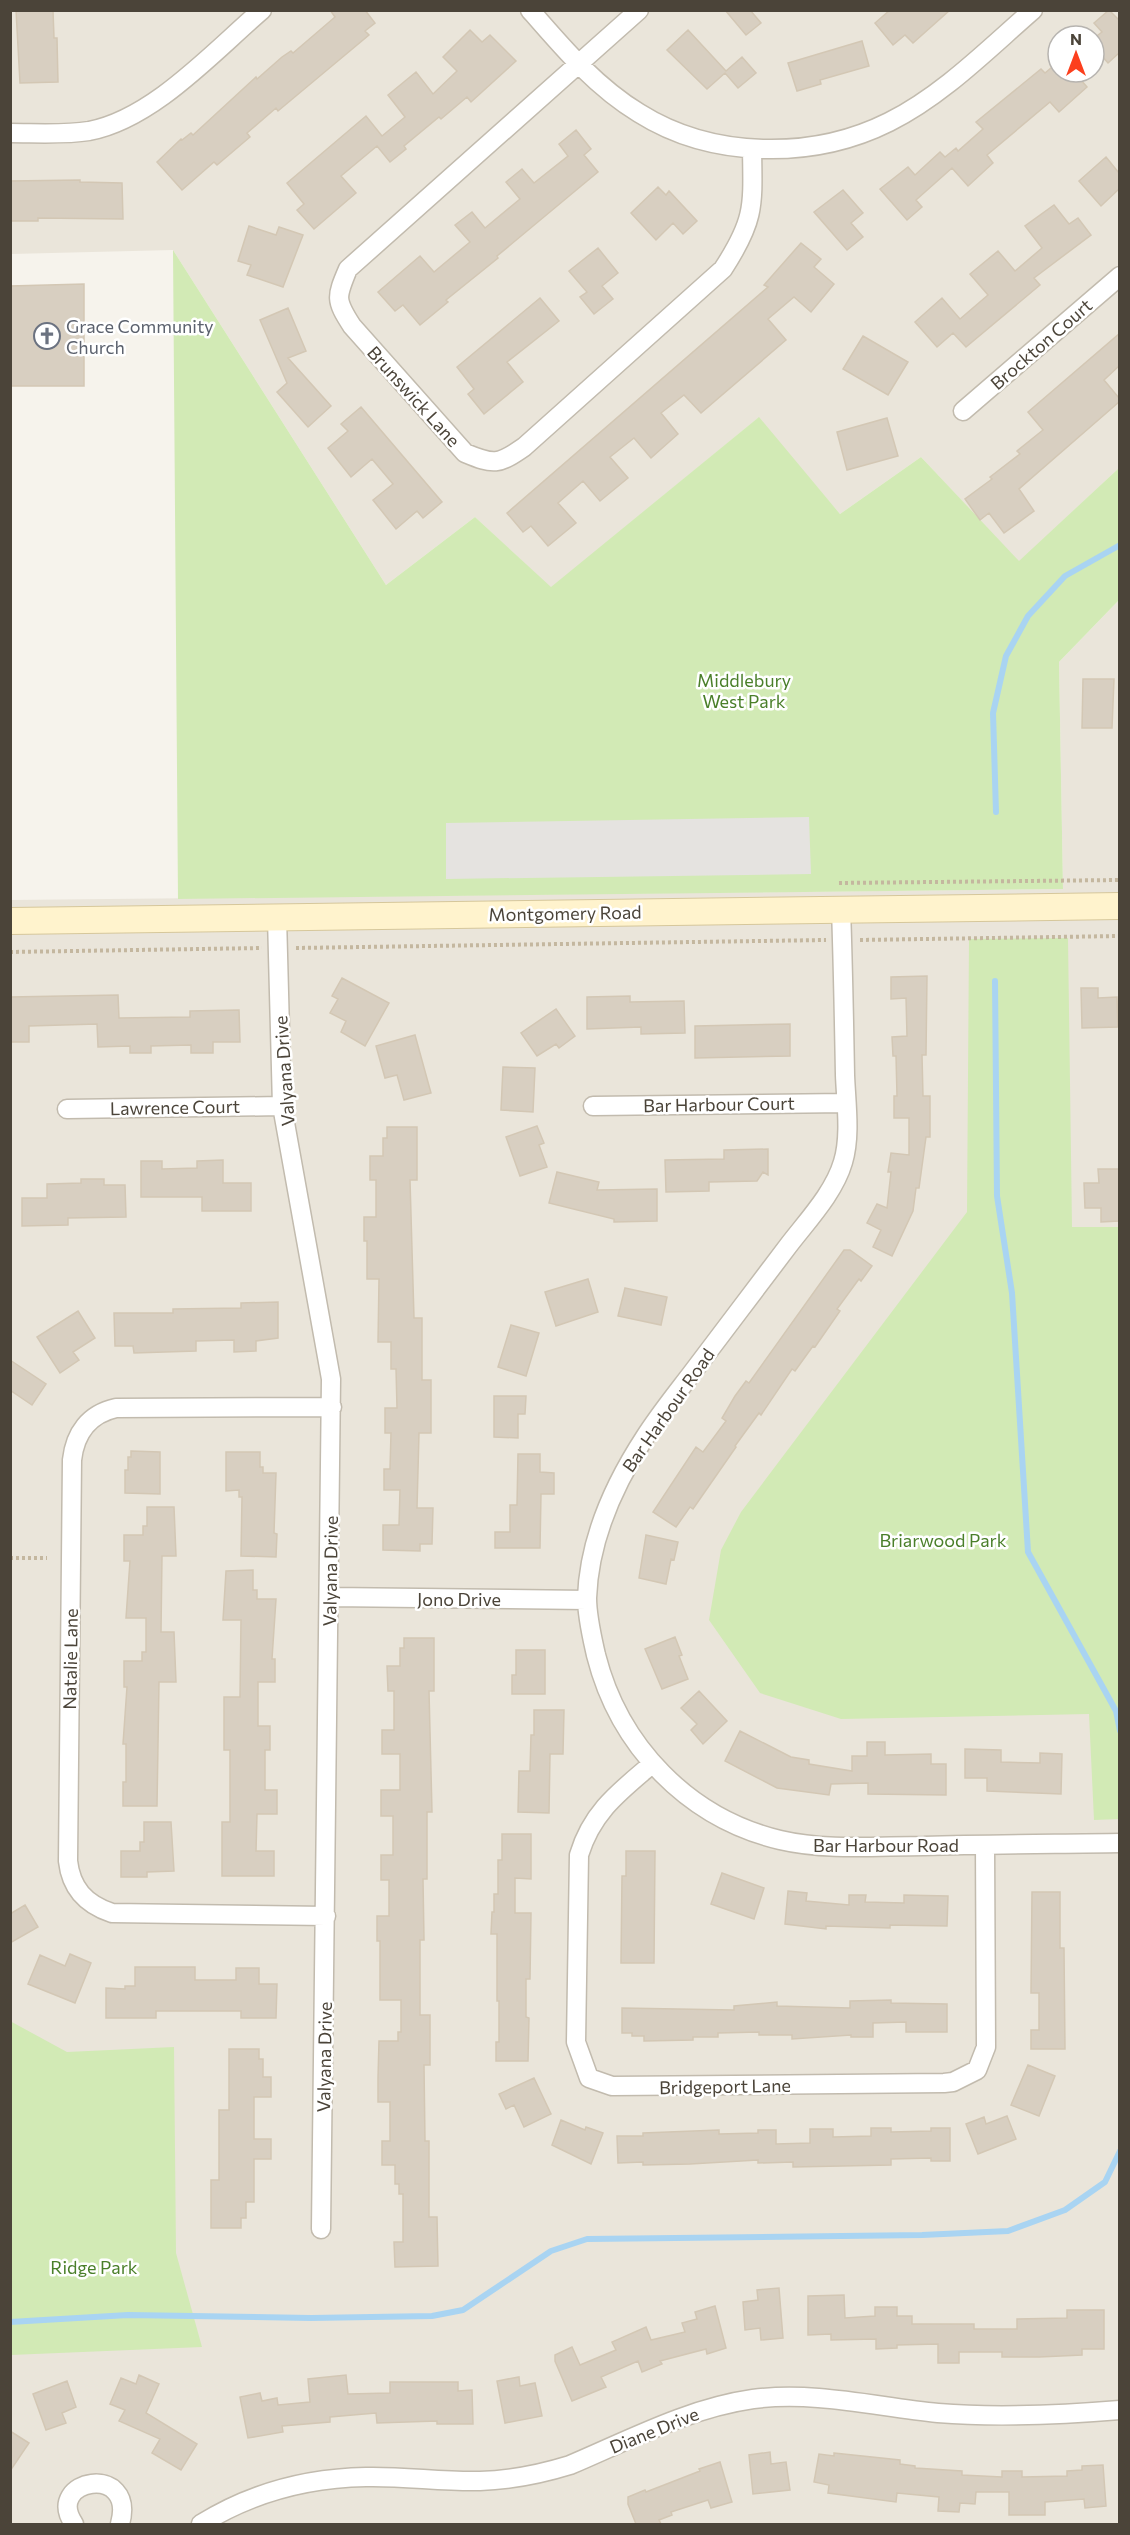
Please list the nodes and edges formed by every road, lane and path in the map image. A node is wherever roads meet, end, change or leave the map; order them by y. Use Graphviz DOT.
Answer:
graph roads {
  1 [pos="262,10"];
  2 [pos="530,10"];
  3 [pos="639,10"];
  4 [pos="1033,10"];
  5 [pos="577,64"];
  6 [pos="10,133"];
  7 [pos="752,150"];
  8 [pos="1119,276"];
  9 [pos="963,411"];
  10 [pos="1119,880"];
  11 [pos="839,883"];
  12 [pos="1119,906"];
  13 [pos="841,909"];
  14 [pos="277,917"];
  15 [pos="10,921"];
  16 [pos="1119,936"];
  17 [pos="824,940"];
  18 [pos="860,940"];
  19 [pos="259,948"];
  20 [pos="294,948"];
  21 [pos="10,952"];
  22 [pos="846,1103"];
  23 [pos="282,1106"];
  24 [pos="593,1106"];
  25 [pos="68,1109"];
  26 [pos="332,1407"];
  27 [pos="10,1558"];
  28 [pos="47,1558"];
  29 [pos="330,1598"];
  30 [pos="587,1600"];
  31 [pos="651,1764"];
  32 [pos="1119,1843"];
  33 [pos="985,1845"];
  34 [pos="326,1916"];
  35 [pos="321,2229"];
  36 [pos="1119,2410"];
  37 [pos="74,2524"];
  38 [pos="120,2524"];
  39 [pos="201,2524"];
  1 -- 6 [label="street"];
  2 -- 5 [label="street"];
  3 -- 5 [label="street, Brunswick Lane"];
  4 -- 7 [label="street"];
  5 -- 7 [label="street"];
  5 -- 7 [label="street, Brunswick Lane"];
  8 -- 9 [label="street, Brockton Court"];
  10 -- 11 [label="path"];
  12 -- 13 [label="street, Montgomery Road"];
  13 -- 14 [label="street, Montgomery Road"];
  13 -- 22 [label="street, Bar Harbour Road"];
  14 -- 15 [label="street, Montgomery Road"];
  14 -- 23 [label="street, Valyana Drive"];
  16 -- 18 [label="path"];
  17 -- 20 [label="path"];
  19 -- 21 [label="path"];
  22 -- 24 [label="street, Bar Harbour Court"];
  22 -- 30 [label="street, Bar Harbour Road"];
  23 -- 25 [label="street, Lawrence Court"];
  23 -- 26 [label="street, Valyana Drive"];
  26 -- 29 [label="street, Valyana Drive"];
  26 -- 34 [label="street, Natalie Lane"];
  27 -- 28 [label="path"];
  29 -- 30 [label="street, Jono Drive"];
  29 -- 34 [label="street, Valyana Drive"];
  30 -- 31 [label="street, Bar Harbour Road"];
  31 -- 33 [label="street, Bar Harbour Road"];
  31 -- 33 [label="street, Bridgeport Lane"];
  32 -- 33 [label="street, Bar Harbour Road"];
  34 -- 35 [label="street, Valyana Drive"];
  36 -- 39 [label="street, Diane Drive"];
  37 -- 38 [label="street"];
}
